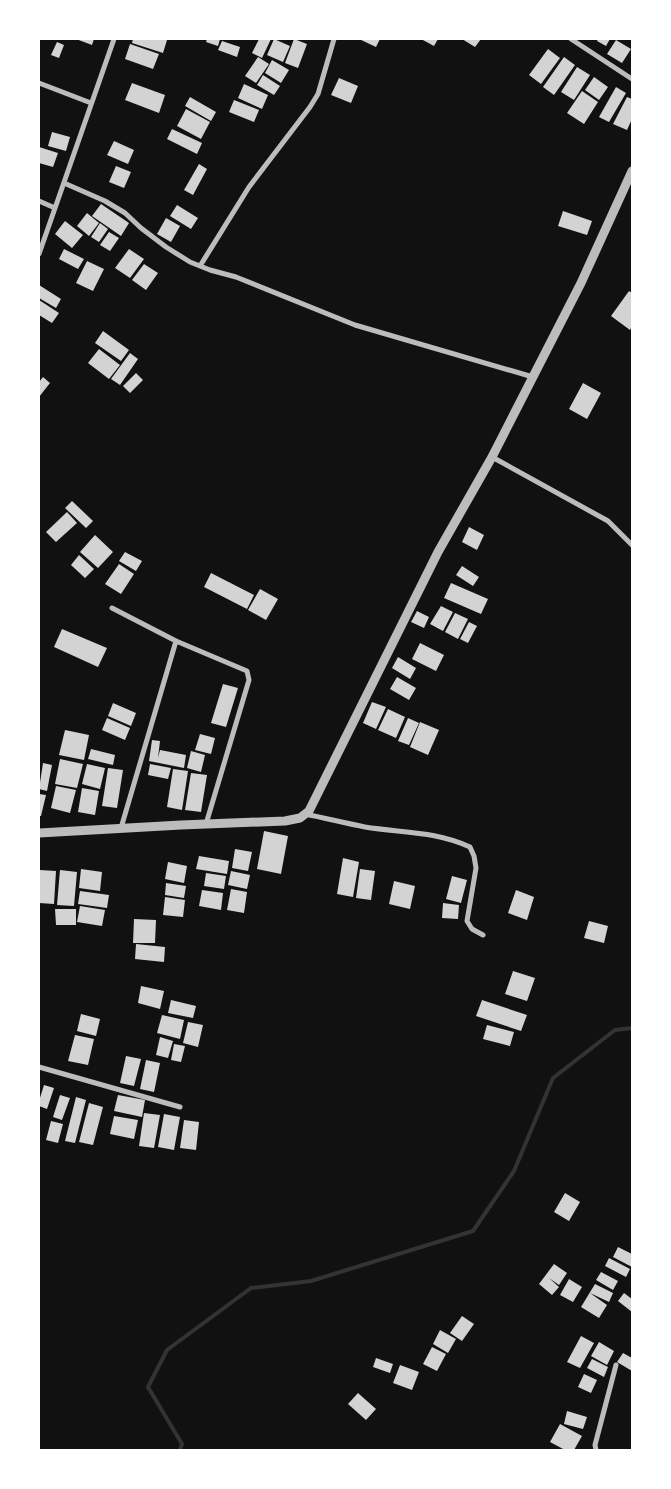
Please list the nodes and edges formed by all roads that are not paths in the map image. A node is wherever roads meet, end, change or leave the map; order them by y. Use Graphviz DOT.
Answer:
graph roads {
  1 [pos="114,39"];
  2 [pos="334,39"];
  3 [pos="571,39"];
  4 [pos="632,79"];
  5 [pos="39,83"];
  6 [pos="91,103"];
  7 [pos="632,171"];
  8 [pos="64,183"];
  9 [pos="39,201"];
  10 [pos="55,208"];
  11 [pos="39,254"];
  12 [pos="200,266"];
  13 [pos="533,377"];
  14 [pos="492,457"];
  15 [pos="632,546"];
  16 [pos="112,608"];
  17 [pos="176,641"];
  18 [pos="305,814"];
  19 [pos="206,824"];
  20 [pos="120,828"];
  21 [pos="39,833"];
  22 [pos="483,936"];
  23 [pos="39,1067"];
  24 [pos="180,1107"];
  25 [pos="616,1366"];
  26 [pos="596,1450"];
  1 -- 6 [label="street"];
  2 -- 12 [label="street"];
  3 -- 4 [label="street"];
  5 -- 6 [label="street"];
  6 -- 8 [label="street"];
  7 -- 13 [label="street"];
  8 -- 10 [label="street"];
  8 -- 12 [label="street"];
  9 -- 10 [label="street"];
  10 -- 11 [label="street"];
  12 -- 13 [label="street"];
  13 -- 14 [label="street"];
  14 -- 15 [label="street"];
  14 -- 18 [label="street"];
  16 -- 17 [label="street"];
  17 -- 19 [label="street"];
  17 -- 20 [label="street"];
  18 -- 19 [label="street"];
  18 -- 22 [label="street"];
  19 -- 20 [label="street"];
  20 -- 21 [label="street"];
  23 -- 24 [label="street"];
  25 -- 26 [label="street"];
}
